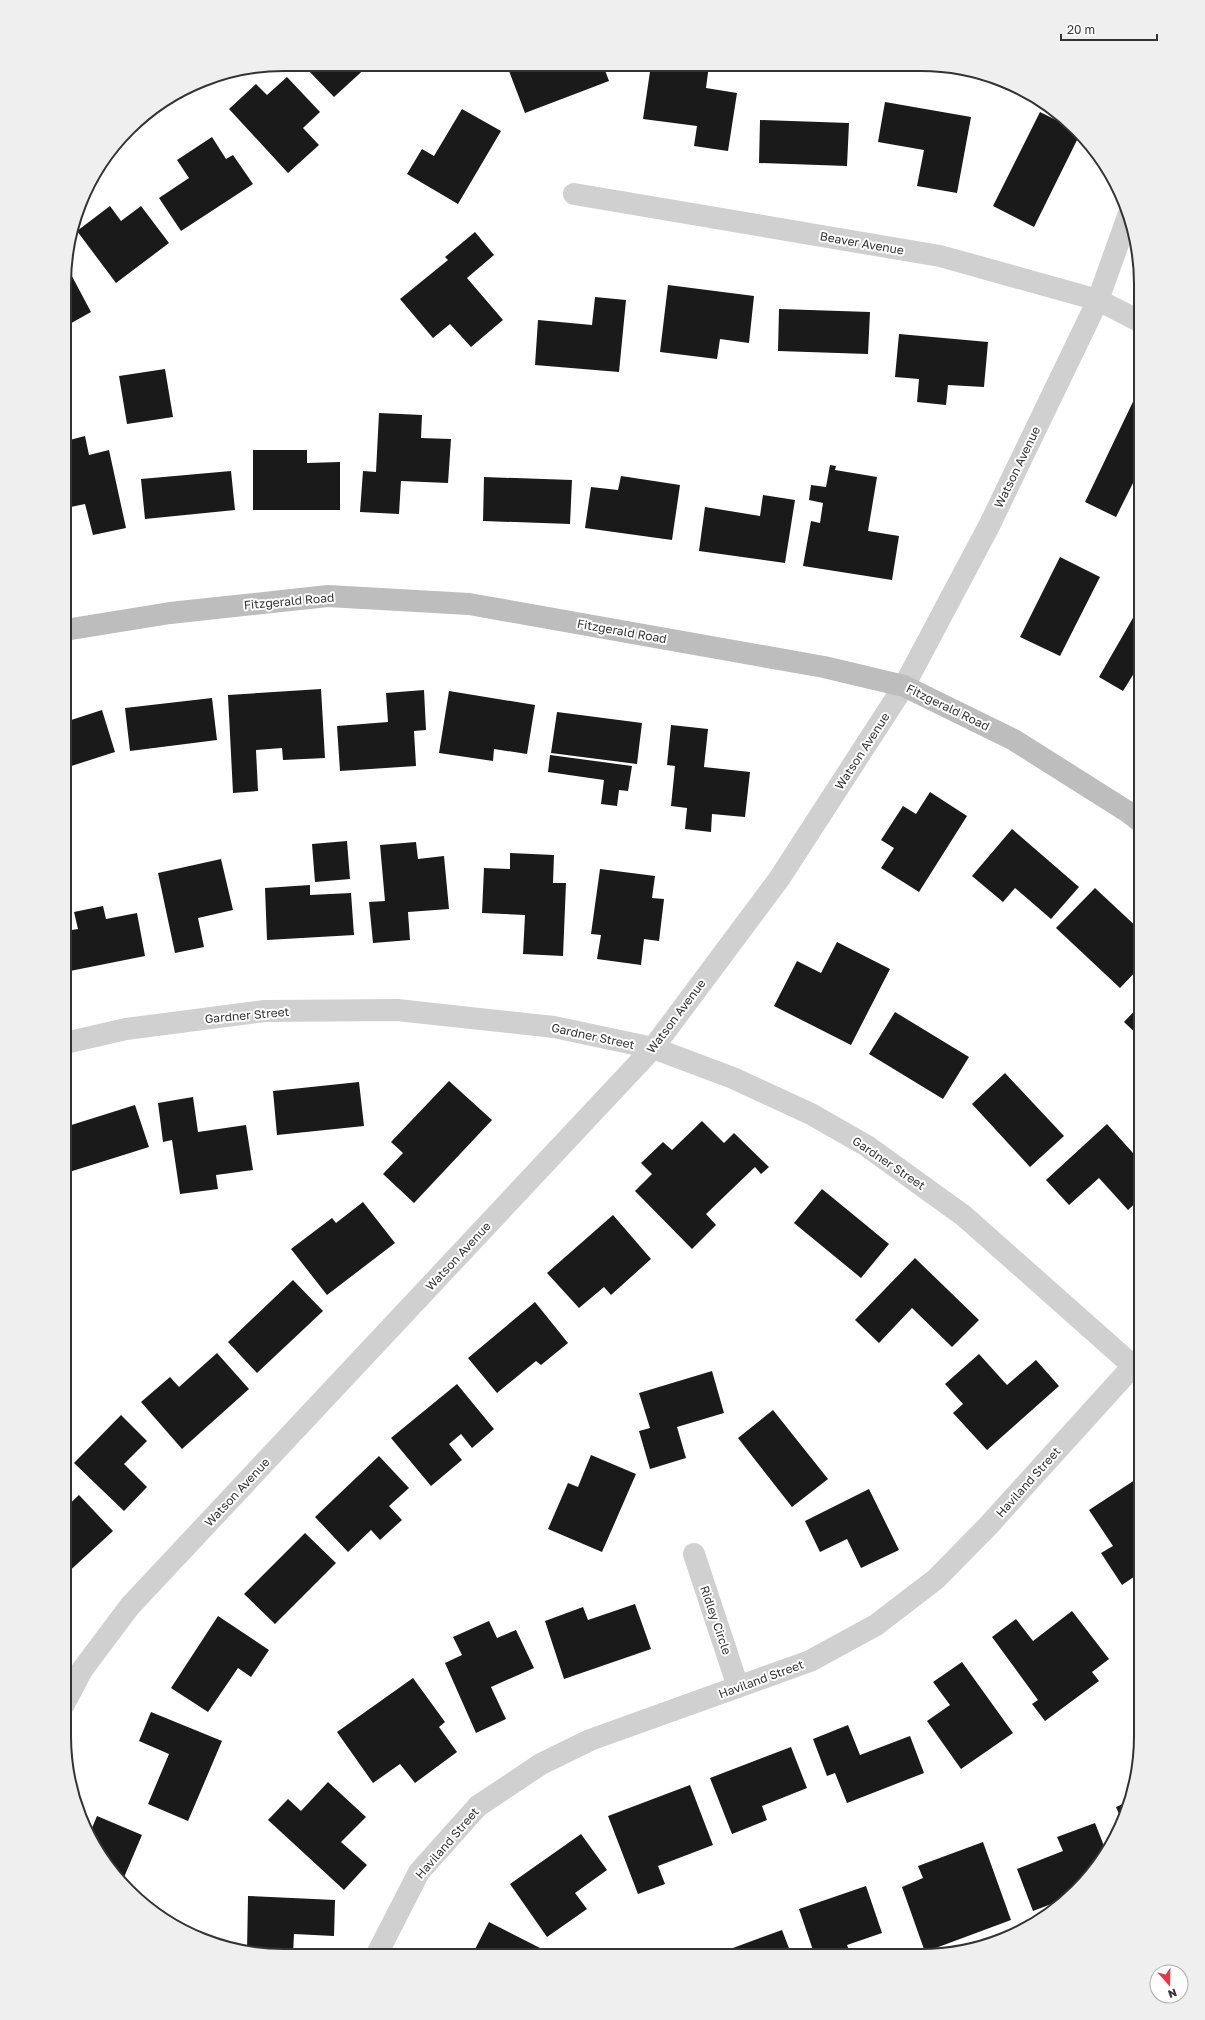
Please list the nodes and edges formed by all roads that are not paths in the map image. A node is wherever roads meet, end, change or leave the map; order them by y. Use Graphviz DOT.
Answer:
graph roads {
  1 [pos="574,194"];
  2 [pos="1125,223"];
  3 [pos="1098,300"];
  4 [pos="1134,318"];
  5 [pos="71,629"];
  6 [pos="904,686"];
  7 [pos="1134,817"];
  8 [pos="71,1042"];
  9 [pos="653,1048"];
  10 [pos="1134,1367"];
  11 [pos="1134,1373"];
  12 [pos="694,1554"];
  13 [pos="738,1687"];
  14 [pos="71,1691"];
  15 [pos="380,1949"];
  1 -- 3 [label="street, Beaver Avenue"];
  2 -- 3 [label="street, Watson Avenue"];
  3 -- 4 [label="street, Beaver Avenue"];
  3 -- 6 [label="street, Watson Avenue"];
  5 -- 6 [label="main road, Fitzgerald Road"];
  6 -- 7 [label="main road, Fitzgerald Road"];
  6 -- 9 [label="street, Watson Avenue"];
  8 -- 9 [label="street, Gardner Street"];
  9 -- 10 [label="street, Gardner Street"];
  9 -- 14 [label="street, Watson Avenue"];
  11 -- 13 [label="street, Haviland Street"];
  12 -- 13 [label="street, Ridley Circle"];
  13 -- 15 [label="street, Haviland Street"];
}
